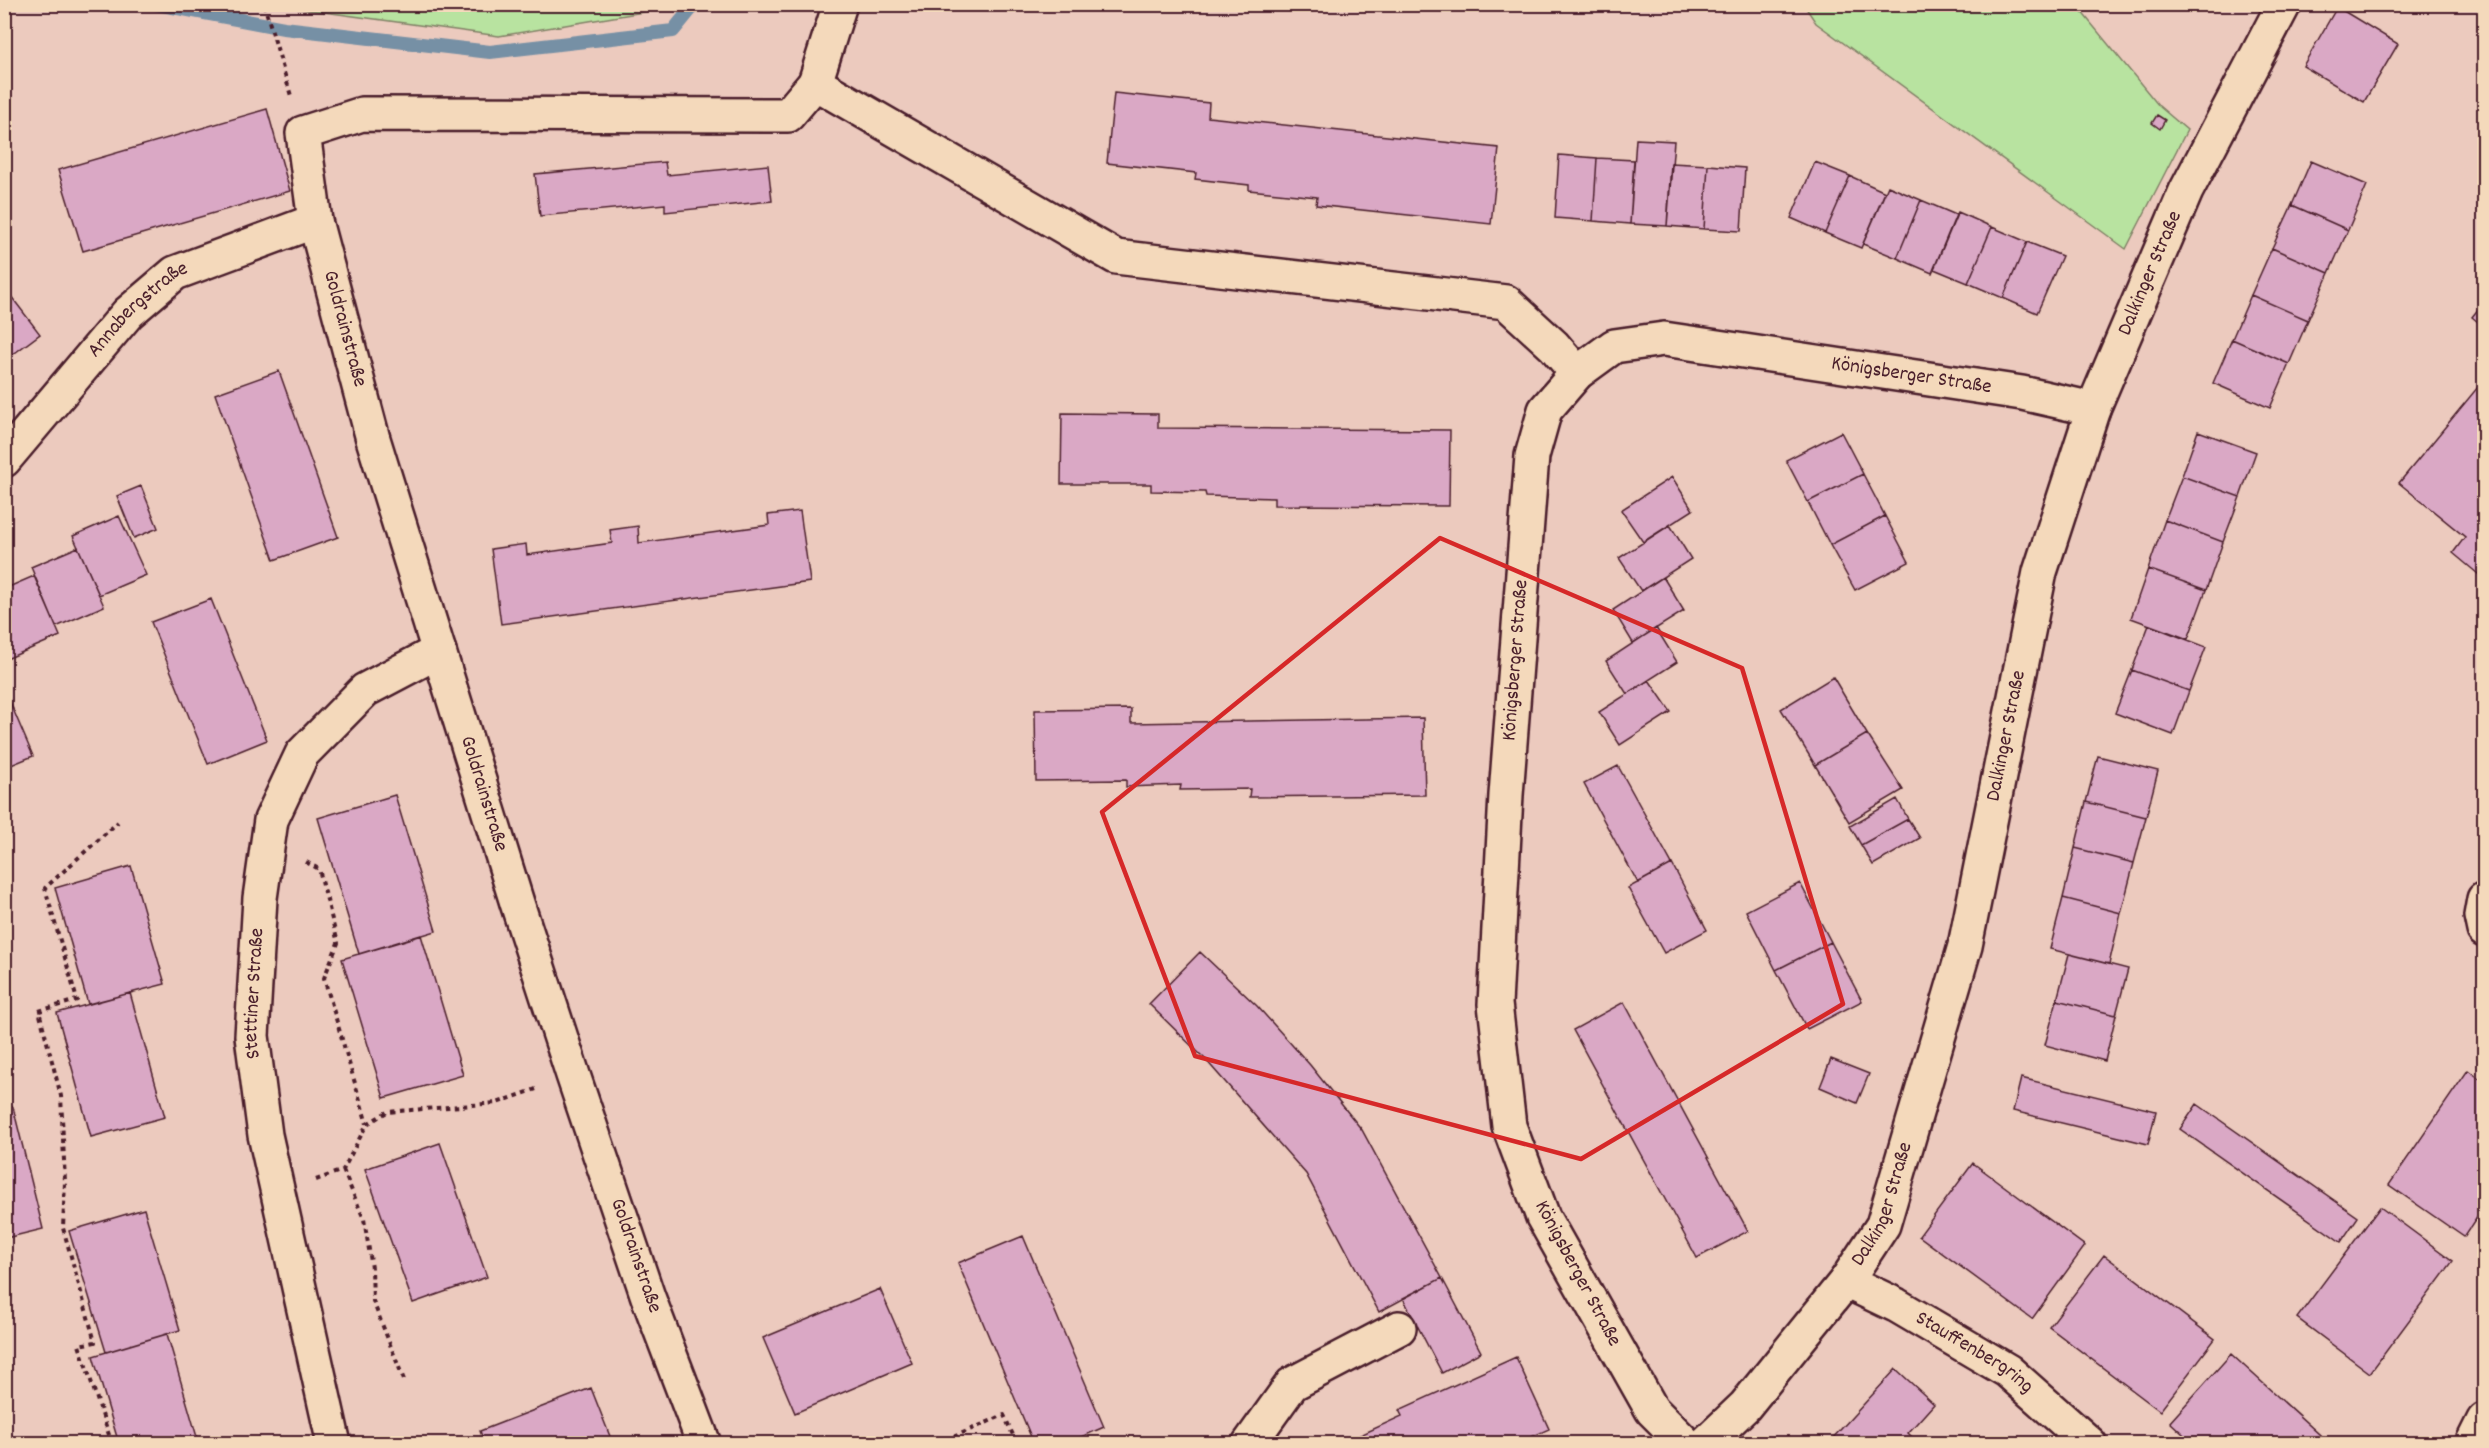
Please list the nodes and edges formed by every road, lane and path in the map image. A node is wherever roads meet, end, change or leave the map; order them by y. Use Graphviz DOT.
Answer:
graph roads {
  1 [pos="264,4"];
  2 [pos="840,4"];
  3 [pos="2284,4"];
  4 [pos="280,62"];
  5 [pos="815,83"];
  6 [pos="315,221"];
  7 [pos="1576,373"];
  8 [pos="2093,409"];
  9 [pos="4,460"];
  10 [pos="439,651"];
  11 [pos="118,822"];
  12 [pos="268,842"];
  13 [pos="2484,899"];
  14 [pos="2484,930"];
  15 [pos="573,1075"];
  16 [pos="367,1124"];
  17 [pos="343,1170"];
  18 [pos="278,1194"];
  19 [pos="1846,1281"];
  20 [pos="1399,1328"];
  21 [pos="404,1380"];
  22 [pos="2484,1420"];
  23 [pos="112,1443"];
  24 [pos="334,1443"];
  25 [pos="704,1443"];
  26 [pos="937,1443"];
  27 [pos="1017,1443"];
  28 [pos="1249,1443"];
  29 [pos="1686,1443"];
  30 [pos="1705,1443"];
  31 [pos="2090,1443"];
  32 [pos="2472,1443"];
  1 -- 4 [label="path"];
  2 -- 5 [label="street"];
  3 -- 8 [label="street, Dalkinger Straße"];
  5 -- 6 [label="street, Goldrainstraße"];
  5 -- 7 [label="street"];
  6 -- 9 [label="street, Annabergstraße"];
  6 -- 10 [label="street, Goldrainstraße"];
  7 -- 8 [label="street, Königsberger Straße"];
  7 -- 29 [label="street, Königsberger Straße"];
  8 -- 19 [label="street, Dalkinger Straße"];
  10 -- 12 [label="street, Stettiner Straße"];
  10 -- 15 [label="street, Goldrainstraße"];
  11 -- 23 [label="path"];
  12 -- 16 [label="path"];
  12 -- 18 [label="street, Stettiner Straße"];
  13 -- 14 [label="street"];
  15 -- 16 [label="path"];
  15 -- 25 [label="street, Goldrainstraße"];
  16 -- 17 [label="path"];
  17 -- 18 [label="path"];
  17 -- 21 [label="path"];
  18 -- 24 [label="street, Stettiner Straße"];
  19 -- 30 [label="street, Dalkinger Straße"];
  19 -- 31 [label="street, Stauffenbergring"];
  20 -- 28 [label="street"];
  22 -- 32 [label="street"];
  26 -- 27 [label="path"];
}
